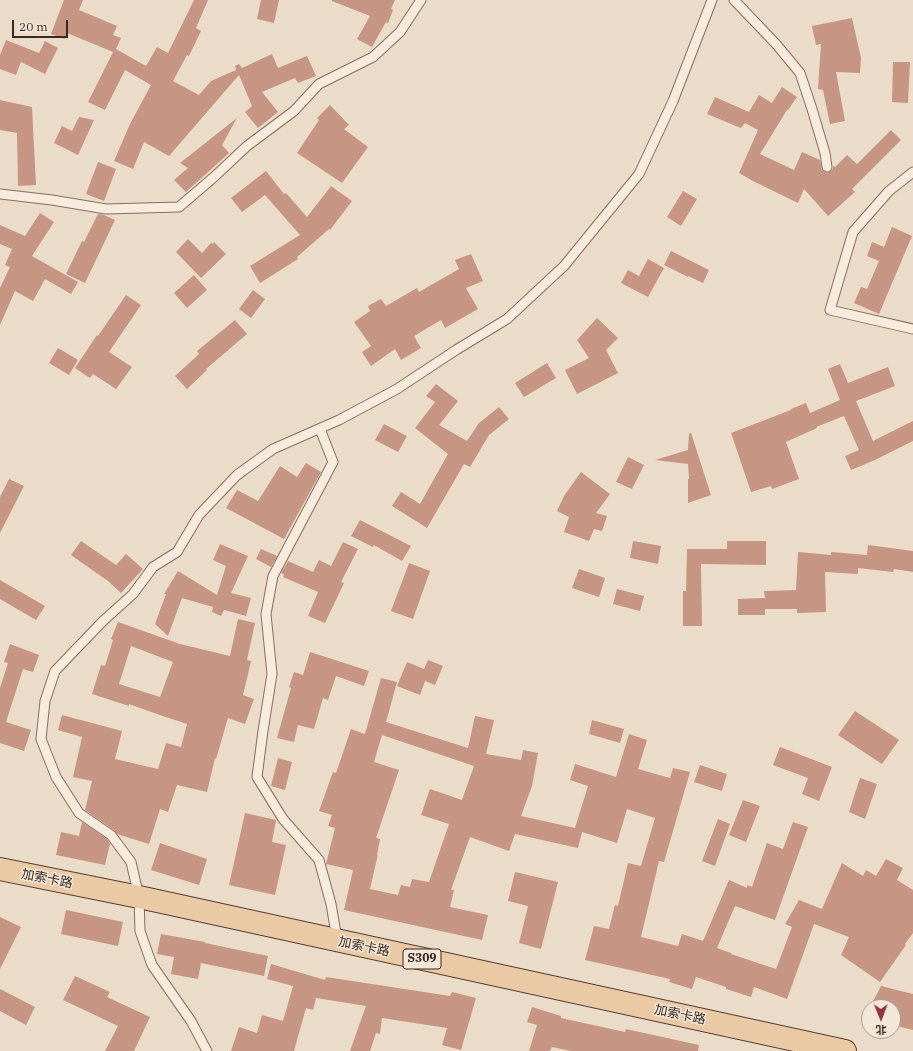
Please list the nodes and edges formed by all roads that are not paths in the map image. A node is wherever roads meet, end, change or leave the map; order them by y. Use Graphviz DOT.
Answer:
graph roads {
  1 [pos="421,0"];
  2 [pos="712,0"];
  3 [pos="734,0"];
  4 [pos="827,167"];
  5 [pos="913,172"];
  6 [pos="0,194"];
  7 [pos="913,329"];
  8 [pos="320,429"];
  9 [pos="0,869"];
  10 [pos="140,897"];
  11 [pos="337,941"];
  12 [pos="207,1051"];
  13 [pos="844,1051"];
  1 -- 6 [label="lane"];
  2 -- 8 [label="lane"];
  3 -- 4 [label="lane"];
  5 -- 7 [label="lane"];
  8 -- 10 [label="lane"];
  8 -- 11 [label="lane"];
  9 -- 10 [label="main road, 加索卡路 / S309"];
  10 -- 11 [label="main road, 加索卡路 / S309"];
  10 -- 12 [label="lane"];
  11 -- 13 [label="main road, 加索卡路 / S309"];
}
